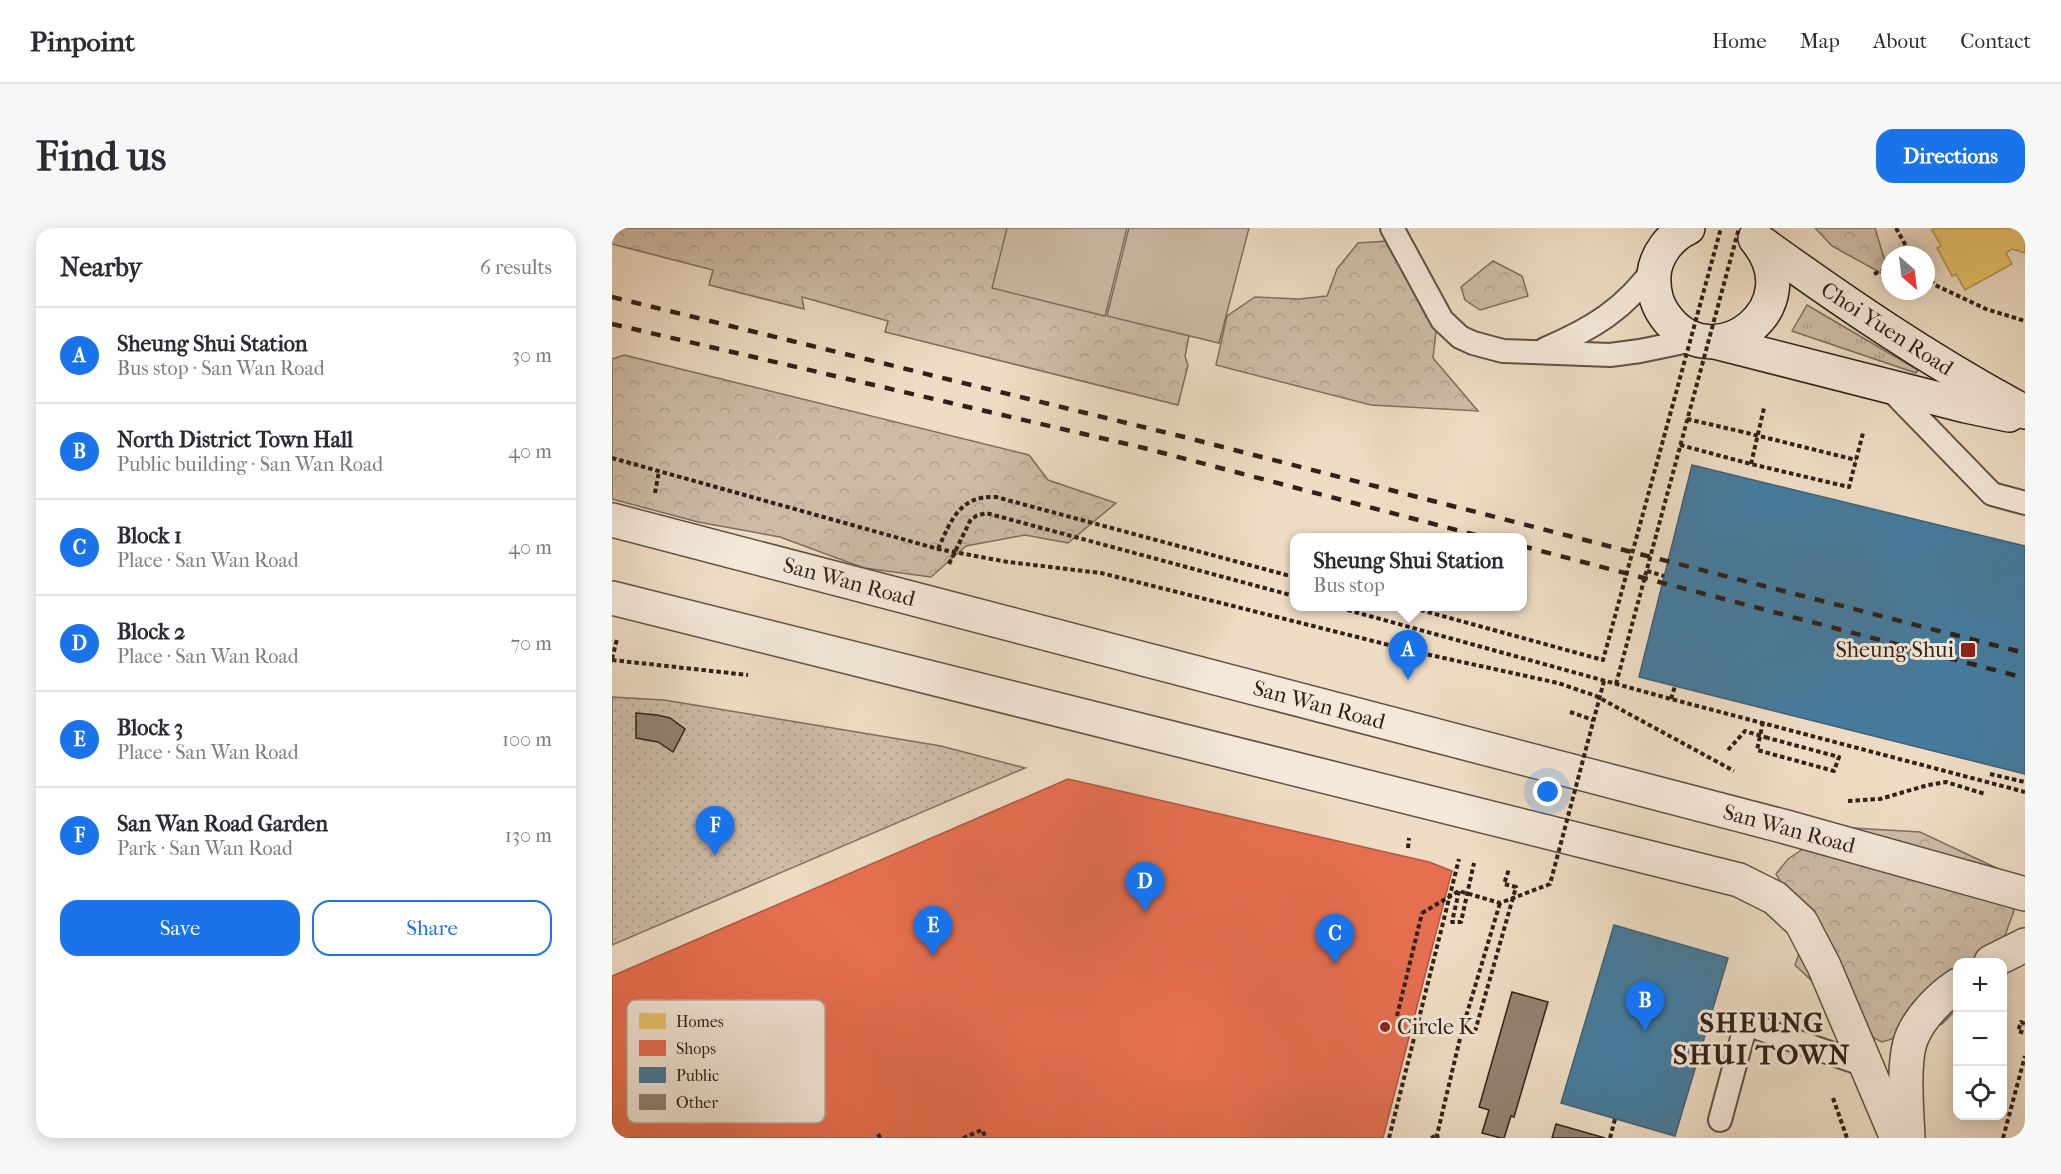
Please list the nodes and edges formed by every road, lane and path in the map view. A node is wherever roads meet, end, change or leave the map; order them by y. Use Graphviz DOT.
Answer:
graph roads {
  1 [pos="1392,228"];
  2 [pos="1655,228"];
  3 [pos="1688,228"];
  4 [pos="1896,228"];
  5 [pos="1740,230"];
  6 [pos="1906,246"];
  7 [pos="1655,267"];
  8 [pos="1881,272"];
  9 [pos="1868,278"];
  10 [pos="1935,285"];
  11 [pos="2025,321"];
  12 [pos="1706,340"];
  13 [pos="1535,353"];
  14 [pos="1886,385"];
  15 [pos="1764,408"];
  16 [pos="2025,412"];
  17 [pos="2025,418"];
  18 [pos="1687,419"];
  19 [pos="1863,433"];
  20 [pos="1680,445"];
  21 [pos="612,458"];
  22 [pos="1856,460"];
  23 [pos="1751,464"];
  24 [pos="2025,503"];
  25 [pos="612,520"];
  26 [pos="938,549"];
  27 [pos="949,564"];
  28 [pos="1647,571"];
  29 [pos="1290,576"];
  30 [pos="1664,576"];
  31 [pos="1290,595"];
  32 [pos="612,598"];
  33 [pos="1351,611"];
  34 [pos="1424,611"];
  35 [pos="1604,681"];
  36 [pos="1616,684"];
  37 [pos="1675,686"];
  38 [pos="1671,699"];
  39 [pos="1570,712"];
  40 [pos="1593,720"];
  41 [pos="1763,722"];
  42 [pos="1728,750"];
  43 [pos="1744,774"];
  44 [pos="1990,774"];
  45 [pos="2025,782"];
  46 [pos="2025,792"];
  47 [pos="1984,794"];
  48 [pos="1839,799"];
  49 [pos="1459,859"];
  50 [pos="1474,863"];
  51 [pos="1509,869"];
  52 [pos="1459,891"];
  53 [pos="2025,894"];
  54 [pos="1500,903"];
  55 [pos="2025,945"];
  56 [pos="2000,958"];
  57 [pos="1953,990"];
  58 [pos="1397,1016"];
  59 [pos="2025,1024"];
  60 [pos="1462,1030"];
  61 [pos="2025,1033"];
  62 [pos="2025,1056"];
  63 [pos="1865,1065"];
  64 [pos="1833,1098"];
  65 [pos="1615,1119"];
  66 [pos="1720,1120"];
  67 [pos="1437,1136"];
  68 [pos="963,1138"];
  69 [pos="986,1138"];
  70 [pos="1389,1138"];
  71 [pos="1431,1138"];
  72 [pos="1610,1138"];
  73 [pos="1847,1138"];
  74 [pos="1897,1138"];
  75 [pos="1908,1138"];
  76 [pos="2003,1138"];
  1 -- 13 [label="lane"];
  2 -- 7 [label="street, Choi Yuen Road"];
  3 -- 7 [label="street"];
  4 -- 6 [label="path"];
  5 -- 12 [label="street"];
  5 -- 16 [label="street, Choi Yuen Road"];
  5 -- 18 [label="path, bridge"];
  5 -- 34 [label="path, bridge"];
  7 -- 12 [label="street, Choi Yuen Road"];
  7 -- 13 [label="lane"];
  8 -- 9 [label="path"];
  10 -- 11 [label="path"];
  12 -- 13 [label="lane"];
  12 -- 14 [label="street, Choi Yuen Road"];
  14 -- 17 [label="street, Choi Yuen Road"];
  14 -- 24 [label="lane"];
  15 -- 23 [label="path"];
  18 -- 20 [label="path, bridge"];
  18 -- 22 [label="path, bridge"];
  19 -- 22 [label="path"];
  20 -- 23 [label="path"];
  20 -- 28 [label="path, bridge"];
  21 -- 26 [label="path"];
  22 -- 23 [label="path"];
  25 -- 53 [label="street, San Wan Road"];
  26 -- 29 [label="path"];
  26 -- 43 [label="path"];
  27 -- 31 [label="path"];
  28 -- 30 [label="path"];
  28 -- 36 [label="path, bridge"];
  32 -- 63 [label="street"];
  33 -- 35 [label="path"];
  35 -- 36 [label="path, bridge"];
  35 -- 40 [label="path, bridge"];
  36 -- 38 [label="path"];
  37 -- 38 [label="path"];
  38 -- 41 [label="path"];
  39 -- 40 [label="path"];
  40 -- 54 [label="path, bridge"];
  41 -- 42 [label="path, bridge"];
  41 -- 46 [label="path"];
  44 -- 45 [label="path"];
  47 -- 48 [label="path"];
  49 -- 70 [label="path"];
  50 -- 52 [label="path"];
  51 -- 60 [label="path"];
  52 -- 54 [label="path, bridge"];
  52 -- 58 [label="path, bridge"];
  54 -- 60 [label="path"];
  55 -- 56 [label="street"];
  57 -- 75 [label="street"];
  59 -- 61 [label="path"];
  60 -- 67 [label="path"];
  62 -- 76 [label="path"];
  63 -- 66 [label="lane"];
  63 -- 74 [label="street"];
  64 -- 73 [label="path"];
  65 -- 72 [label="path"];
  67 -- 71 [label="path"];
  68 -- 69 [label="path"];
}
